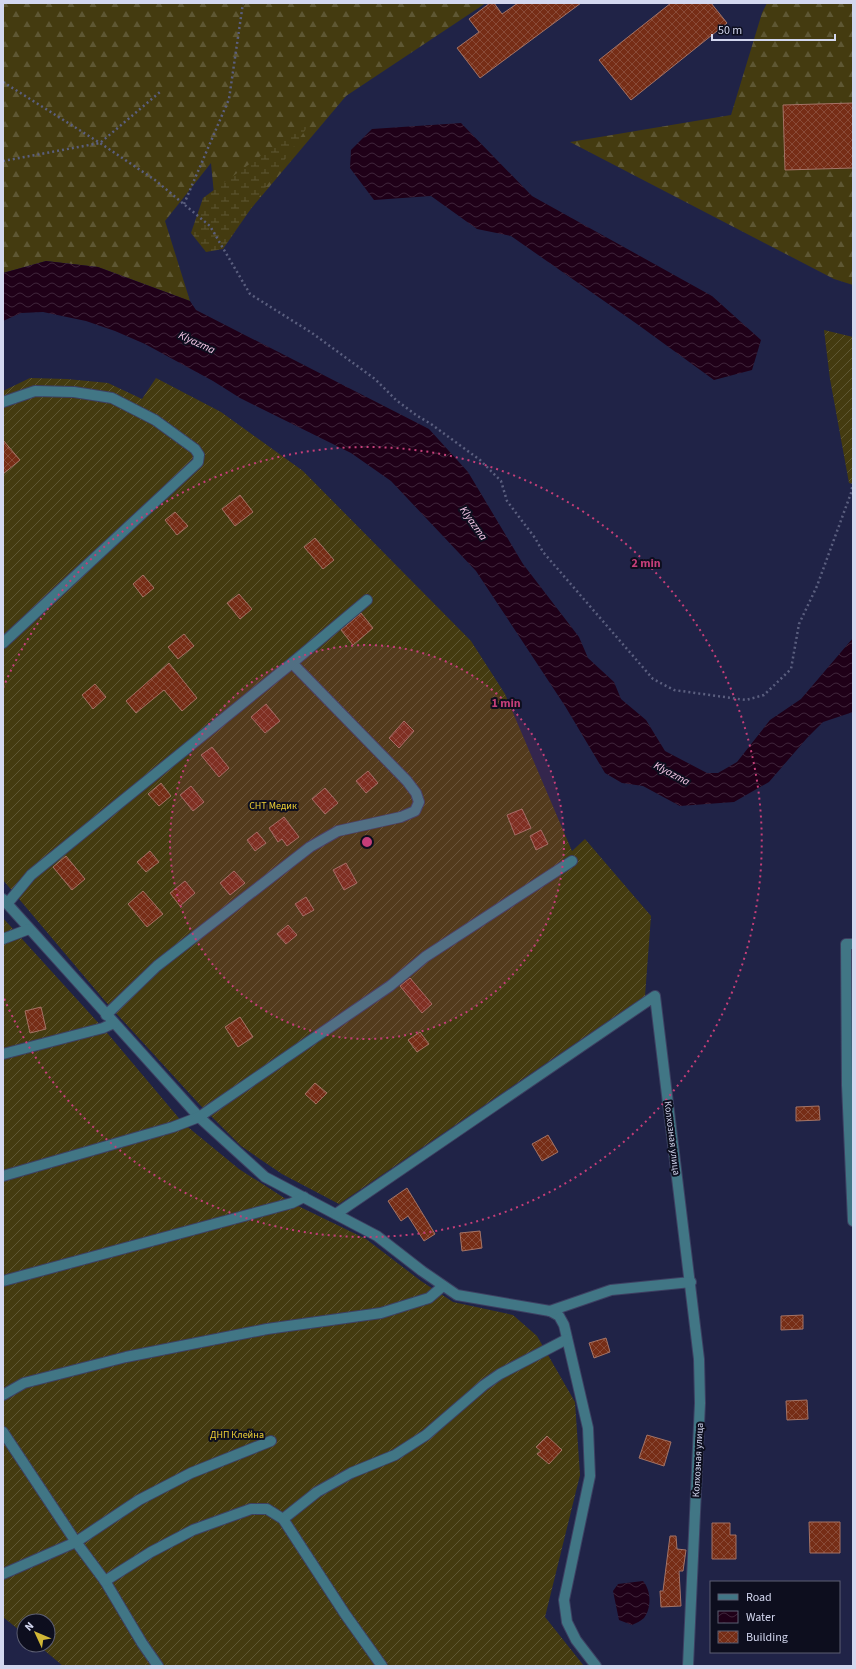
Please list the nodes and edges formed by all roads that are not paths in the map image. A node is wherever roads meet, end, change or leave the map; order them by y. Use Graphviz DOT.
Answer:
graph roads {
  1 [pos="3,402"];
  2 [pos="367,600"];
  3 [pos="3,643"];
  4 [pos="292,663"];
  5 [pos="572,861"];
  6 [pos="5,902"];
  7 [pos="29,930"];
  8 [pos="3,940"];
  9 [pos="849,944"];
  10 [pos="106,1015"];
  11 [pos="114,1023"];
  12 [pos="3,1054"];
  13 [pos="199,1117"];
  14 [pos="3,1176"];
  15 [pos="304,1197"];
  16 [pos="336,1214"];
  17 [pos="853,1221"];
  18 [pos="3,1281"];
  19 [pos="691,1282"];
  20 [pos="443,1286"];
  21 [pos="550,1311"];
  22 [pos="567,1339"];
  23 [pos="3,1395"];
  24 [pos="3,1432"];
  25 [pos="271,1441"];
  26 [pos="283,1519"];
  27 [pos="76,1542"];
  28 [pos="3,1574"];
  29 [pos="104,1581"];
  30 [pos="158,1666"];
  31 [pos="382,1666"];
  32 [pos="596,1666"];
  33 [pos="688,1666"];
  1 -- 3 [label="street"];
  2 -- 4 [label="street"];
  4 -- 6 [label="street"];
  4 -- 10 [label="street"];
  5 -- 13 [label="street"];
  6 -- 7 [label="street"];
  7 -- 8 [label="street"];
  7 -- 10 [label="street"];
  9 -- 17 [label="street"];
  10 -- 11 [label="street"];
  11 -- 12 [label="street"];
  11 -- 13 [label="street"];
  13 -- 14 [label="street"];
  13 -- 15 [label="street"];
  15 -- 16 [label="street"];
  15 -- 18 [label="street"];
  16 -- 19 [label="street, Колхозная улица"];
  16 -- 20 [label="street"];
  19 -- 21 [label="street"];
  19 -- 33 [label="street, Колхозная улица"];
  20 -- 21 [label="street"];
  20 -- 23 [label="street"];
  21 -- 22 [label="street"];
  22 -- 26 [label="street"];
  22 -- 32 [label="street"];
  24 -- 27 [label="street"];
  25 -- 27 [label="street"];
  26 -- 29 [label="street"];
  26 -- 31 [label="street"];
  27 -- 28 [label="street"];
  27 -- 29 [label="street"];
  29 -- 30 [label="street"];
}
